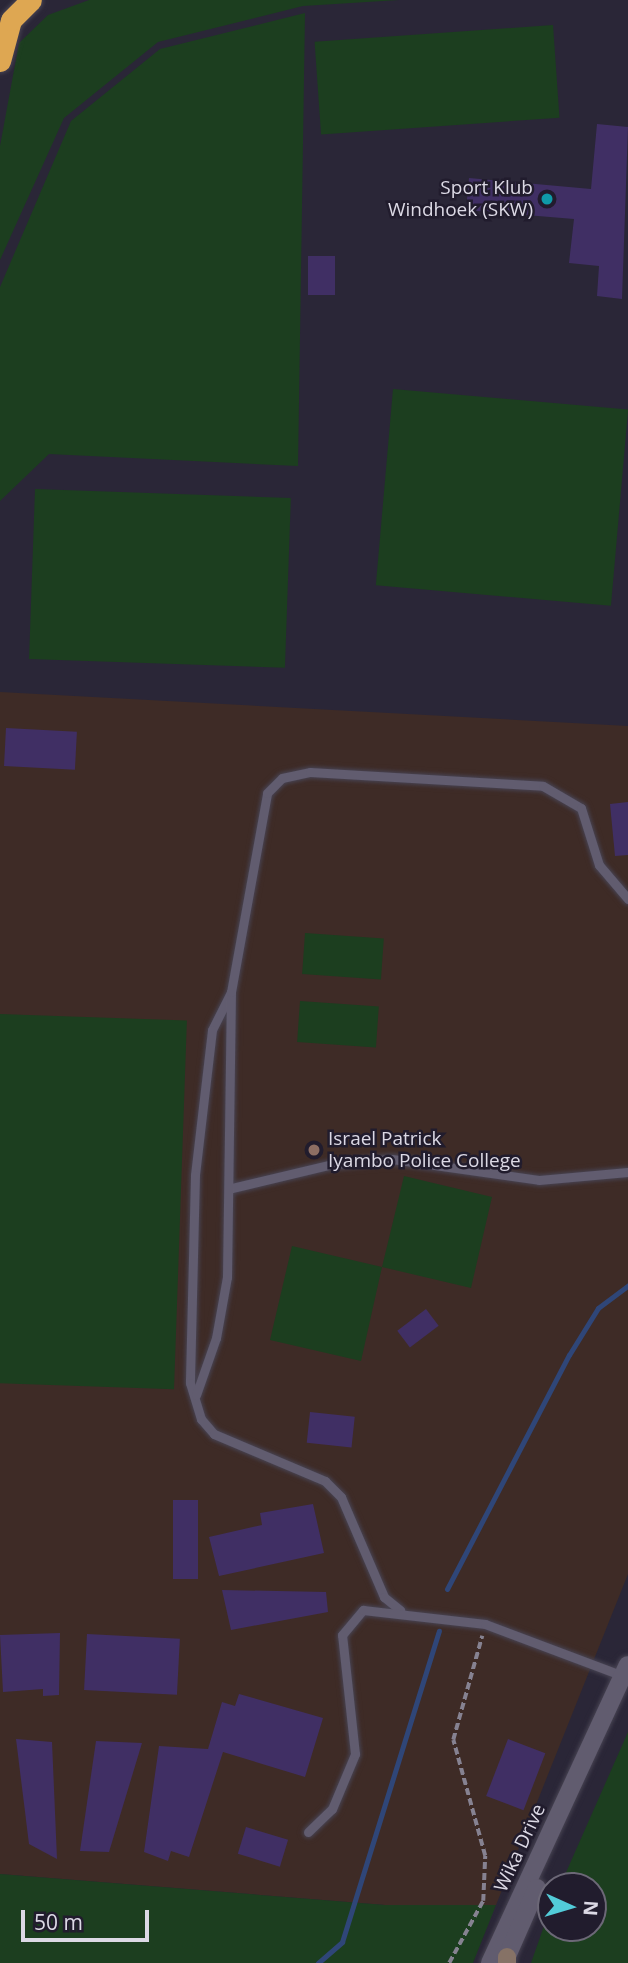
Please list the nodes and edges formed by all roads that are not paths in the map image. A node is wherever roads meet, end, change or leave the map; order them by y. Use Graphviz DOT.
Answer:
graph roads {
  1 [pos="31,0"];
  2 [pos="0,61"];
  3 [pos="628,899"];
  4 [pos="231,992"];
  5 [pos="628,1172"];
  6 [pos="232,1188"];
  7 [pos="196,1395"];
  8 [pos="400,1610"];
  9 [pos="626,1670"];
  10 [pos="589,1751"];
  11 [pos="308,1832"];
  12 [pos="506,1961"];
  13 [pos="490,1963"];
  1 -- 2 [label="highway"];
  3 -- 4 [label="lane"];
  4 -- 6 [label="lane"];
  4 -- 7 [label="lane"];
  5 -- 6 [label="lane"];
  6 -- 7 [label="lane"];
  7 -- 8 [label="lane"];
  8 -- 9 [label="lane"];
  8 -- 11 [label="lane"];
  9 -- 10 [label="street, Wika Drive"];
  10 -- 12 [label="street, Wika Drive"];
  10 -- 13 [label="street, Wika Drive"];
}
